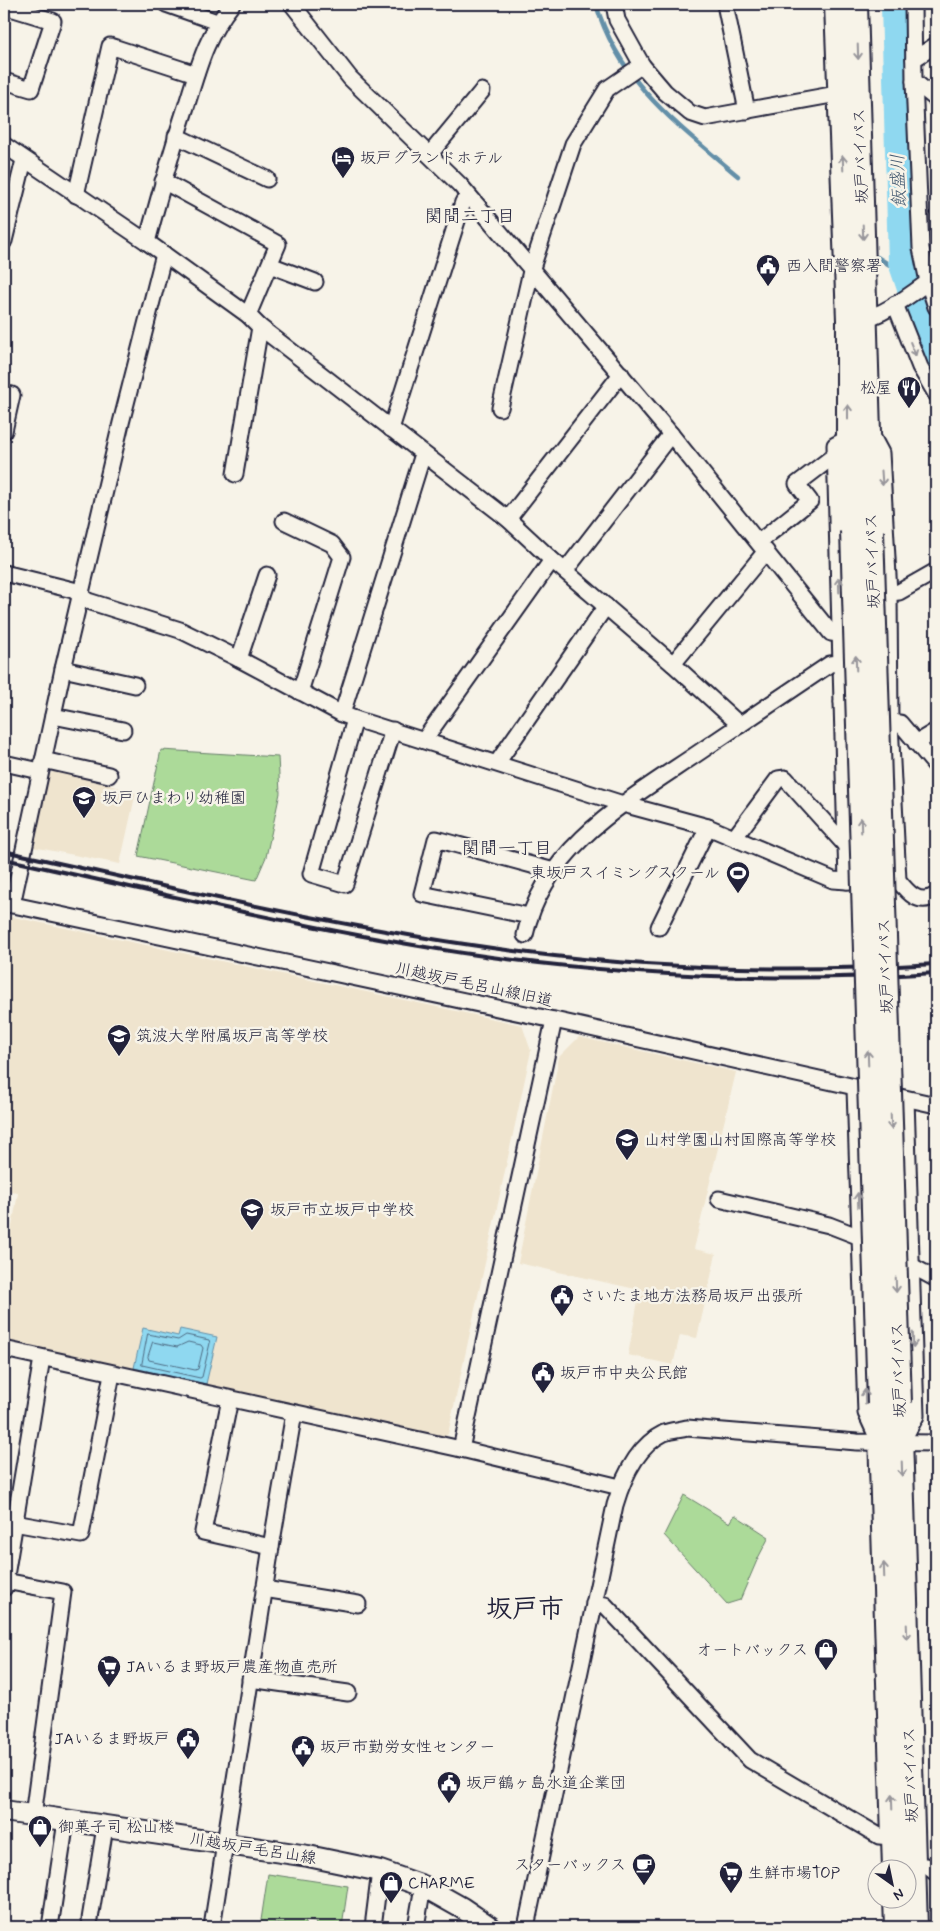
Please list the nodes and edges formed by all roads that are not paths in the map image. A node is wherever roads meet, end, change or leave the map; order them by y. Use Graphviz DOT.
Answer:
graph roads {
  1 [pos="166,4"];
  2 [pos="232,4"];
  3 [pos="292,4"];
  4 [pos="614,4"];
  5 [pos="725,4"];
  6 [pos="836,4"];
  7 [pos="856,4"];
  8 [pos="913,4"];
  9 [pos="4,6"];
  10 [pos="217,22"];
  11 [pos="936,45"];
  12 [pos="914,59"];
  13 [pos="642,65"];
  14 [pos="196,74"];
  15 [pos="4,81"];
  16 [pos="914,81"];
  17 [pos="482,90"];
  18 [pos="849,91"];
  19 [pos="936,99"];
  20 [pos="747,110"];
  21 [pos="176,136"];
  22 [pos="4,145"];
  23 [pos="430,154"];
  24 [pos="24,160"];
  25 [pos="267,179"];
  26 [pos="163,181"];
  27 [pos="76,195"];
  28 [pos="470,198"];
  29 [pos="4,241"];
  30 [pos="147,242"];
  31 [pos="164,254"];
  32 [pos="270,264"];
  33 [pos="531,271"];
  34 [pos="314,282"];
  35 [pos="929,282"];
  36 [pos="898,302"];
  37 [pos="936,307"];
  38 [pos="248,315"];
  39 [pos="857,320"];
  40 [pos="260,327"];
  41 [pos="621,374"];
  42 [pos="4,393"];
  43 [pos="936,394"];
  44 [pos="500,408"];
  45 [pos="390,429"];
  46 [pos="4,431"];
  47 [pos="870,432"];
  48 [pos="671,434"];
  49 [pos="841,447"];
  50 [pos="423,454"];
  51 [pos="235,474"];
  52 [pos="508,519"];
  53 [pos="284,521"];
  54 [pos="862,531"];
  55 [pos="762,547"];
  56 [pos="552,560"];
  57 [pos="936,571"];
  58 [pos="566,572"];
  59 [pos="4,573"];
  60 [pos="266,574"];
  61 [pos="889,593"];
  62 [pos="80,595"];
  63 [pos="606,606"];
  64 [pos="840,634"];
  65 [pos="239,659"];
  66 [pos="840,663"];
  67 [pos="673,664"];
  68 [pos="63,668"];
  69 [pos="135,685"];
  70 [pos="300,692"];
  71 [pos="842,702"];
  72 [pos="890,703"];
  73 [pos="53,716"];
  74 [pos="349,716"];
  75 [pos="890,723"];
  76 [pos="740,726"];
  77 [pos="123,730"];
  78 [pos="392,730"];
  79 [pos="936,731"];
  80 [pos="424,740"];
  81 [pos="916,743"];
  82 [pos="4,763"];
  83 [pos="497,763"];
  84 [pos="42,766"];
  85 [pos="936,766"];
  86 [pos="109,775"];
  87 [pos="623,804"];
  88 [pos="708,827"];
  89 [pos="735,837"];
  90 [pos="847,847"];
  91 [pos="554,871"];
  92 [pos="898,880"];
  93 [pos="847,881"];
  94 [pos="936,895"];
  95 [pos="8,904"];
  96 [pos="529,916"];
  97 [pos="659,927"];
  98 [pos="525,935"];
  99 [pos="554,1020"];
  100 [pos="855,1089"];
  101 [pos="906,1099"];
  102 [pos="936,1106"];
  103 [pos="719,1199"];
  104 [pos="860,1237"];
  105 [pos="910,1265"];
  106 [pos="936,1278"];
  107 [pos="4,1350"];
  108 [pos="42,1358"];
  109 [pos="112,1374"];
  110 [pos="230,1399"];
  111 [pos="294,1413"];
  112 [pos="891,1443"];
  113 [pos="936,1443"];
  114 [pos="461,1449"];
  115 [pos="620,1487"];
  116 [pos="14,1523"];
  117 [pos="271,1547"];
  118 [pos="4,1584"];
  119 [pos="264,1589"];
  120 [pos="594,1603"];
  121 [pos="358,1604"];
  122 [pos="250,1678"];
  123 [pos="348,1693"];
  124 [pos="4,1811"];
  125 [pos="33,1816"];
  126 [pos="66,1821"];
  127 [pos="105,1827"];
  128 [pos="893,1837"];
  129 [pos="224,1844"];
  130 [pos="901,1858"];
  131 [pos="904,1858"];
  132 [pos="918,1866"];
  133 [pos="380,1871"];
  134 [pos="936,1873"];
  135 [pos="423,1886"];
  136 [pos="895,1908"];
  137 [pos="912,1908"];
  138 [pos="90,1919"];
  139 [pos="50,1927"];
  140 [pos="212,1927"];
  141 [pos="373,1927"];
  142 [pos="416,1927"];
  143 [pos="490,1927"];
  144 [pos="526,1927"];
  145 [pos="896,1927"];
  146 [pos="916,1927"];
  1 -- 10 [label="street"];
  2 -- 10 [label="street"];
  3 -- 23 [label="street"];
  4 -- 13 [label="street"];
  5 -- 20 [label="street"];
  6 -- 18 [label="highway, 坂戸バイパス"];
  7 -- 18 [label="highway, 坂戸バイパス, one-way"];
  8 -- 12 [label="street"];
  9 -- 15 [label="street"];
  10 -- 14 [label="street"];
  11 -- 12 [label="street"];
  12 -- 16 [label="street"];
  13 -- 20 [label="street"];
  13 -- 33 [label="street"];
  14 -- 21 [label="street"];
  14 -- 27 [label="street"];
  16 -- 19 [label="street"];
  16 -- 35 [label="street"];
  17 -- 23 [label="street"];
  18 -- 20 [label="street"];
  18 -- 39 [label="highway, 坂戸バイパス"];
  21 -- 25 [label="street"];
  21 -- 26 [label="street"];
  22 -- 24 [label="street"];
  23 -- 28 [label="street"];
  24 -- 27 [label="street"];
  24 -- 29 [label="street"];
  26 -- 30 [label="street"];
  26 -- 32 [label="street"];
  27 -- 30 [label="street"];
  28 -- 33 [label="street"];
  28 -- 45 [label="street"];
  30 -- 31 [label="street"];
  31 -- 38 [label="street"];
  31 -- 62 [label="street"];
  32 -- 34 [label="street"];
  32 -- 38 [label="street"];
  33 -- 41 [label="street"];
  33 -- 44 [label="street"];
  35 -- 36 [label="street"];
  35 -- 37 [label="street"];
  36 -- 39 [label="street"];
  36 -- 43 [label="street, one-way"];
  38 -- 40 [label="street"];
  39 -- 47 [label="highway, 坂戸バイパス"];
  49 -- 39 [label="highway, 坂戸バイパス, one-way"];
  40 -- 45 [label="street"];
  40 -- 51 [label="street"];
  41 -- 48 [label="street"];
  41 -- 52 [label="street"];
  42 -- 46 [label="street"];
  45 -- 50 [label="street"];
  47 -- 54 [label="highway, 坂戸バイパス"];
  47 -- 61 [label="street, one-way"];
  48 -- 55 [label="street"];
  48 -- 58 [label="street"];
  49 -- 54 [label="highway, 坂戸バイパス"];
  49 -- 55 [label="street"];
  64 -- 49 [label="street, one-way"];
  50 -- 52 [label="street"];
  50 -- 74 [label="street"];
  52 -- 56 [label="street"];
  53 -- 70 [label="street"];
  54 -- 112 [label="highway, 坂戸バイパス, bridge"];
  55 -- 64 [label="street"];
  55 -- 67 [label="street"];
  56 -- 58 [label="street"];
  56 -- 80 [label="street"];
  57 -- 61 [label="street"];
  58 -- 63 [label="street"];
  59 -- 62 [label="street"];
  60 -- 65 [label="street"];
  61 -- 72 [label="street"];
  62 -- 65 [label="street"];
  62 -- 68 [label="street"];
  63 -- 67 [label="street"];
  63 -- 83 [label="street"];
  64 -- 66 [label="street"];
  65 -- 70 [label="street"];
  66 -- 71 [label="street"];
  66 -- 76 [label="street"];
  67 -- 76 [label="street"];
  68 -- 69 [label="street"];
  68 -- 73 [label="street"];
  70 -- 74 [label="street"];
  71 -- 72 [label="street"];
  71 -- 90 [label="street"];
  72 -- 75 [label="street"];
  73 -- 77 [label="street"];
  73 -- 84 [label="street"];
  74 -- 78 [label="street"];
  74 -- 78 [label="street"];
  75 -- 81 [label="street"];
  75 -- 92 [label="street"];
  76 -- 87 [label="street"];
  78 -- 80 [label="street"];
  79 -- 81 [label="street"];
  80 -- 83 [label="street"];
  81 -- 85 [label="street"];
  82 -- 84 [label="street"];
  83 -- 87 [label="street"];
  84 -- 86 [label="street"];
  84 -- 95 [label="street"];
  87 -- 88 [label="street"];
  87 -- 91 [label="street"];
  88 -- 89 [label="street"];
  88 -- 97 [label="street"];
  89 -- 90 [label="street"];
  89 -- 93 [label="street"];
  90 -- 93 [label="street"];
  91 -- 96 [label="street"];
  91 -- 96 [label="street"];
  92 -- 93 [label="street"];
  92 -- 94 [label="street"];
  95 -- 99 [label="street, 川越坂戸毛呂山線旧道"];
  96 -- 98 [label="street"];
  99 -- 100 [label="street, 川越坂戸毛呂山線旧道"];
  99 -- 114 [label="street"];
  100 -- 101 [label="street, 川越坂戸毛呂山線旧道"];
  104 -- 100 [label="street, one-way"];
  101 -- 102 [label="street, 川越坂戸毛呂山線旧道"];
  101 -- 105 [label="street"];
  103 -- 104 [label="street"];
  112 -- 104 [label="street, one-way"];
  105 -- 106 [label="street"];
  105 -- 112 [label="street, one-way"];
  107 -- 108 [label="street"];
  108 -- 109 [label="street"];
  108 -- 116 [label="street"];
  109 -- 110 [label="street"];
  109 -- 116 [label="street"];
  110 -- 111 [label="street"];
  110 -- 117 [label="street"];
  111 -- 114 [label="street"];
  111 -- 117 [label="street"];
  112 -- 113 [label="street"];
  112 -- 115 [label="street"];
  128 -- 112 [label="highway, 坂戸バイパス, one-way"];
  112 -- 131 [label="highway, 坂戸バイパス, one-way"];
  114 -- 115 [label="street"];
  115 -- 120 [label="street"];
  116 -- 118 [label="street"];
  117 -- 119 [label="street"];
  118 -- 125 [label="street"];
  119 -- 121 [label="street"];
  119 -- 122 [label="street"];
  120 -- 128 [label="street"];
  120 -- 144 [label="street"];
  122 -- 123 [label="street"];
  122 -- 129 [label="street"];
  124 -- 125 [label="main road, 川越坂戸毛呂山線"];
  125 -- 126 [label="main road, 川越坂戸毛呂山線"];
  126 -- 127 [label="main road, 川越坂戸毛呂山線"];
  126 -- 139 [label="street"];
  127 -- 129 [label="main road, 川越坂戸毛呂山線"];
  127 -- 138 [label="street"];
  128 -- 130 [label="highway, 坂戸バイパス"];
  129 -- 133 [label="main road, 川越坂戸毛呂山線"];
  129 -- 140 [label="street"];
  132 -- 134 [label="street"];
  133 -- 135 [label="main road, 川越坂戸毛呂山線"];
  133 -- 141 [label="street"];
  135 -- 142 [label="street"];
  135 -- 143 [label="main road, 川越坂戸毛呂山線"];
  136 -- 145 [label="highway"];
  137 -- 146 [label="highway, 坂戸バイパス"];
}
